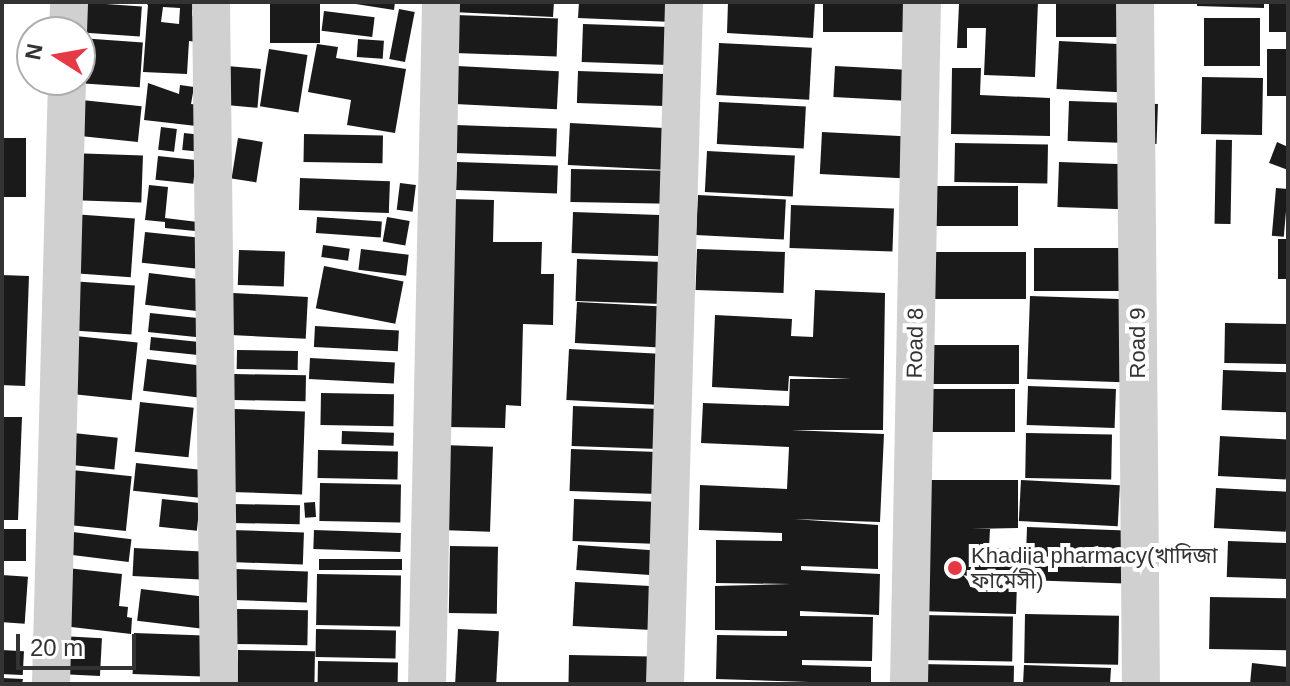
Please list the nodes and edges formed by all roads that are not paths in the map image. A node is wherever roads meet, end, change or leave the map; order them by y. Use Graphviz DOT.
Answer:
graph roads {
  1 [pos="211,2"];
  2 [pos="441,2"];
  3 [pos="684,2"];
  4 [pos="922,2"];
  5 [pos="1135,2"];
  6 [pos="67,96"];
  7 [pos="51,684"];
  8 [pos="219,684"];
  9 [pos="427,684"];
  10 [pos="665,684"];
  11 [pos="909,684"];
  12 [pos="1141,684"];
  1 -- 8 [label="street"];
  2 -- 9 [label="street"];
  3 -- 10 [label="street"];
  4 -- 11 [label="street, Road 8"];
  5 -- 12 [label="street, Road 9"];
  6 -- 7 [label="street"];
}
